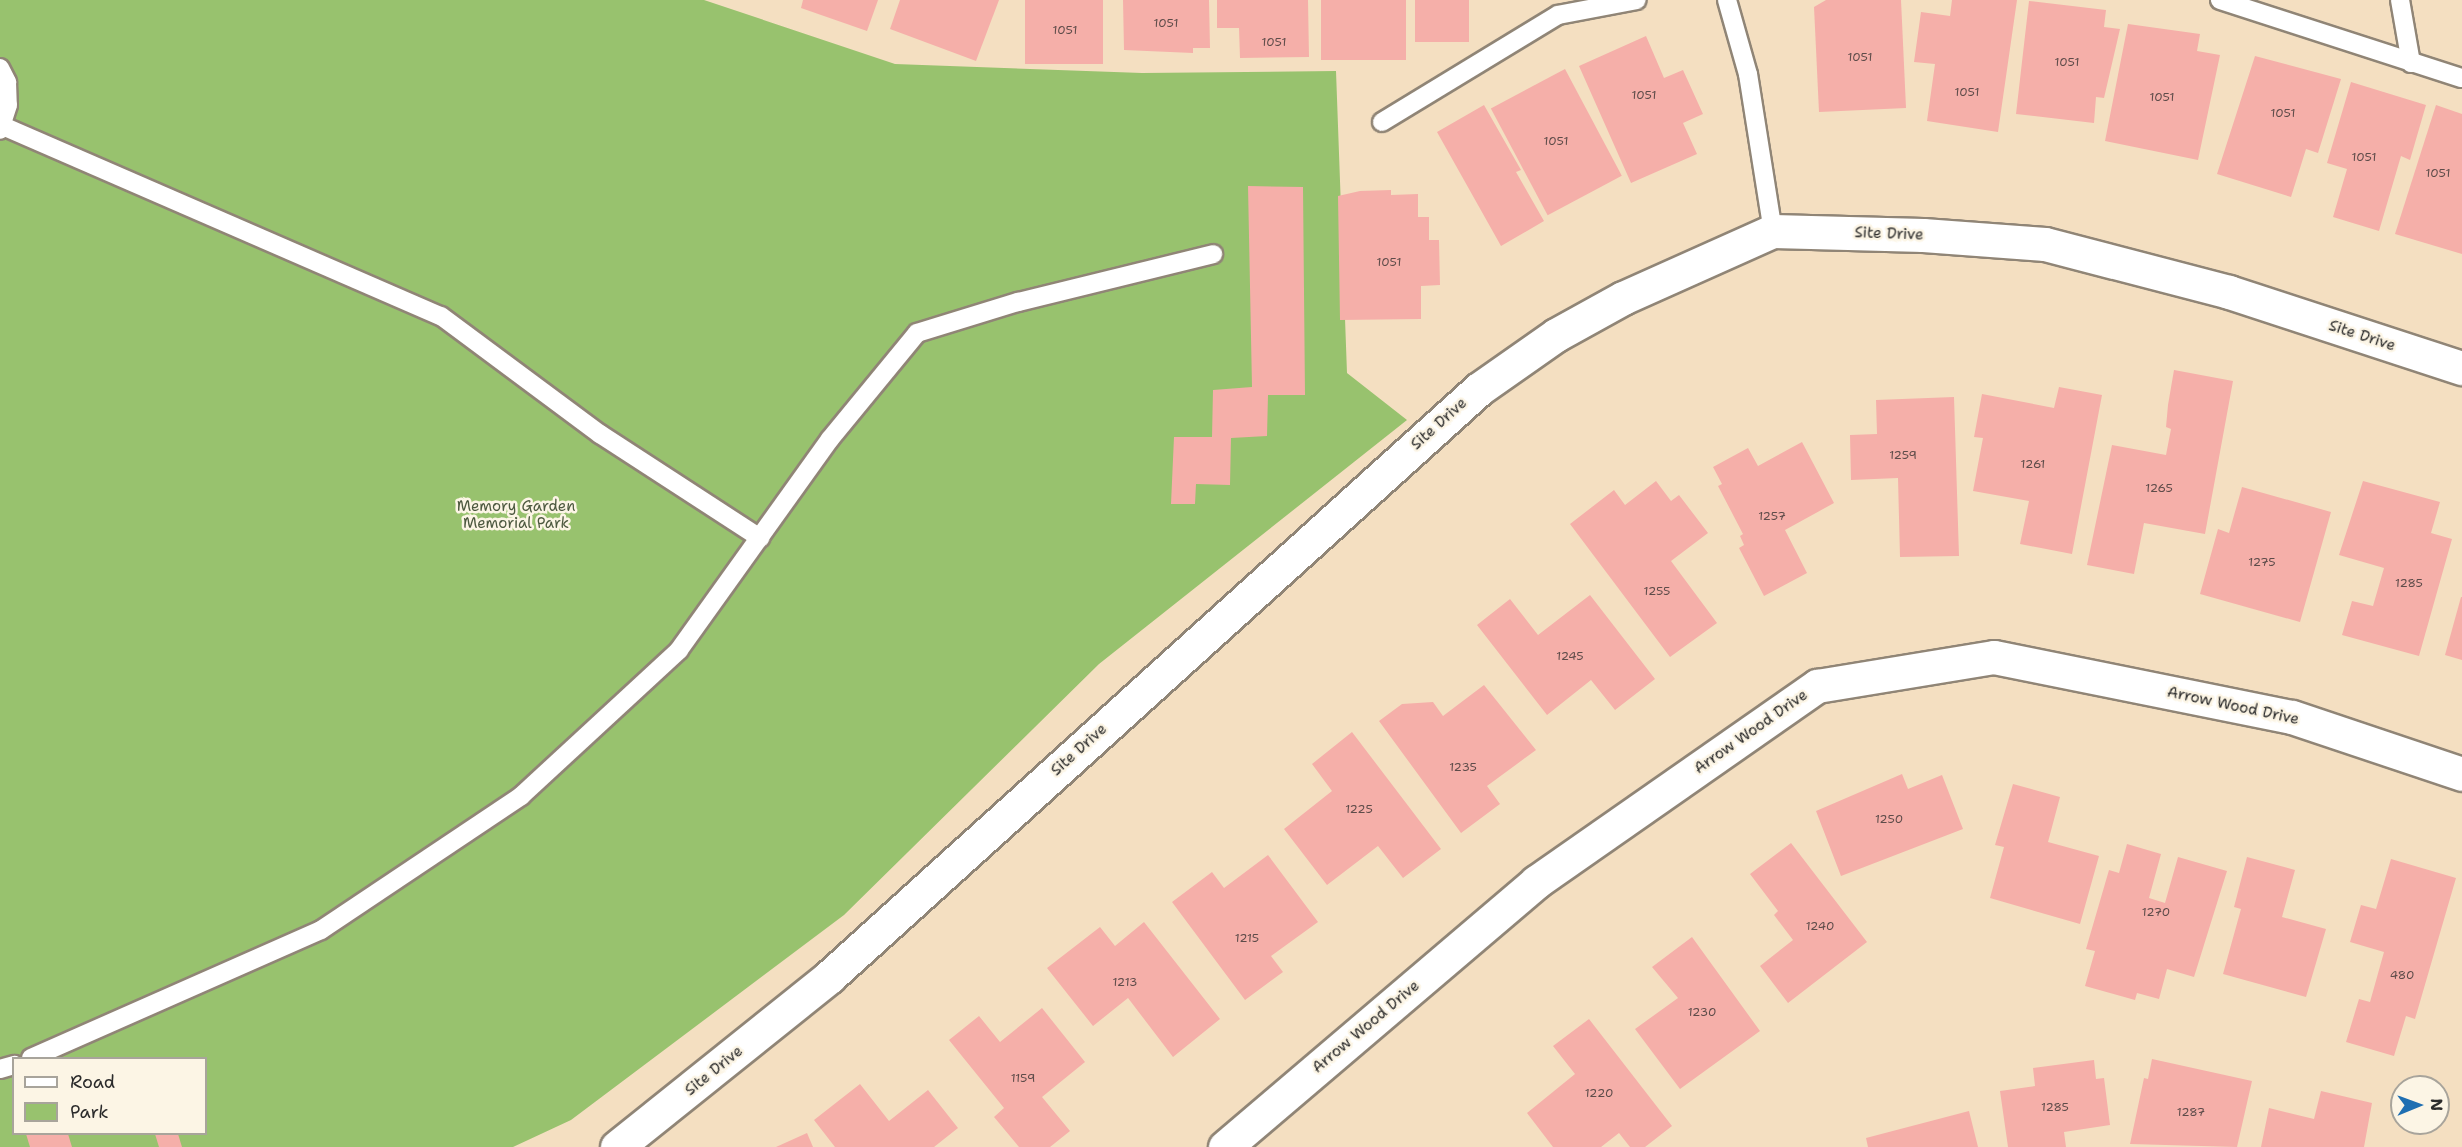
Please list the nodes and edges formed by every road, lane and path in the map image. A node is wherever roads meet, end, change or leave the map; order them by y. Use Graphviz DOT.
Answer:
graph roads {
  1 [pos="1637,0"];
  2 [pos="1727,0"];
  3 [pos="2220,0"];
  4 [pos="2400,0"];
  5 [pos="1553,8"];
  6 [pos="2411,63"];
  7 [pos="0,68"];
  8 [pos="2462,78"];
  9 [pos="1382,122"];
  10 [pos="1,128"];
  11 [pos="1773,231"];
  12 [pos="1213,254"];
  13 [pos="2462,368"];
  14 [pos="760,538"];
  15 [pos="2462,774"];
  16 [pos="35,1057"];
  17 [pos="617,1147"];
  18 [pos="1225,1147"];
  1 -- 5 [label="lane"];
  2 -- 11 [label="lane"];
  3 -- 6 [label="lane"];
  4 -- 6 [label="lane"];
  5 -- 9 [label="lane"];
  6 -- 8 [label="lane"];
  7 -- 10 [label="lane"];
  10 -- 14 [label="lane"];
  11 -- 13 [label="street, Site Drive"];
  11 -- 17 [label="street, Site Drive"];
  12 -- 14 [label="lane"];
  14 -- 16 [label="lane"];
  15 -- 18 [label="street, Arrow Wood Drive"];
}
